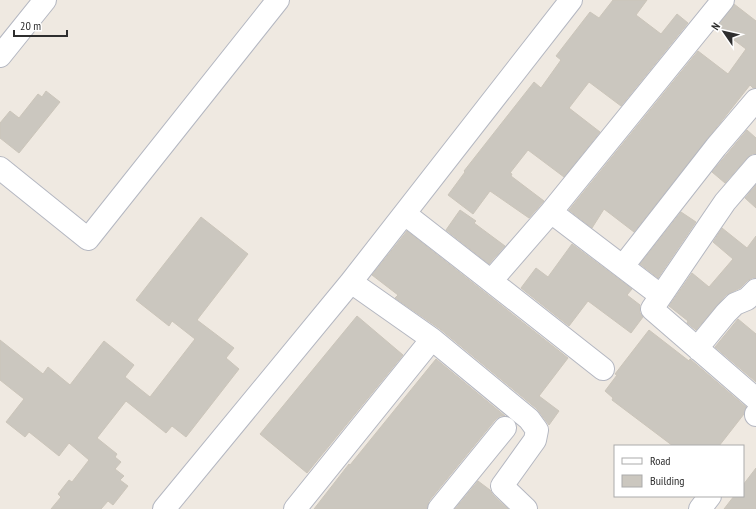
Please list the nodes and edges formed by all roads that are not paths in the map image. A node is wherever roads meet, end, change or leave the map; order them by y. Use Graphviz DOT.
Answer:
graph roads {
  1 [pos="45,0"];
  2 [pos="278,0"];
  3 [pos="571,0"];
  4 [pos="724,0"];
  5 [pos="0,56"];
  6 [pos="756,100"];
  7 [pos="756,166"];
  8 [pos="0,168"];
  9 [pos="551,212"];
  10 [pos="405,214"];
  11 [pos="623,266"];
  12 [pos="491,281"];
  13 [pos="351,282"];
  14 [pos="756,290"];
  15 [pos="660,295"];
  16 [pos="432,339"];
  17 [pos="699,350"];
  18 [pos="603,369"];
  19 [pos="756,399"];
  20 [pos="505,428"];
  21 [pos="709,497"];
  22 [pos="164,509"];
  23 [pos="295,509"];
  24 [pos="439,509"];
  25 [pos="526,509"];
  26 [pos="700,509"];
  1 -- 5 [label="street"];
  2 -- 8 [label="street"];
  3 -- 10 [label="street"];
  4 -- 9 [label="street"];
  6 -- 11 [label="street"];
  7 -- 15 [label="street"];
  9 -- 11 [label="street"];
  9 -- 12 [label="street"];
  10 -- 12 [label="street"];
  10 -- 13 [label="street"];
  11 -- 15 [label="street"];
  12 -- 18 [label="street"];
  13 -- 16 [label="street"];
  13 -- 22 [label="street"];
  14 -- 17 [label="street"];
  15 -- 17 [label="street"];
  16 -- 23 [label="street"];
  16 -- 25 [label="street"];
  17 -- 19 [label="street"];
  20 -- 24 [label="street"];
  21 -- 26 [label="street"];
}
